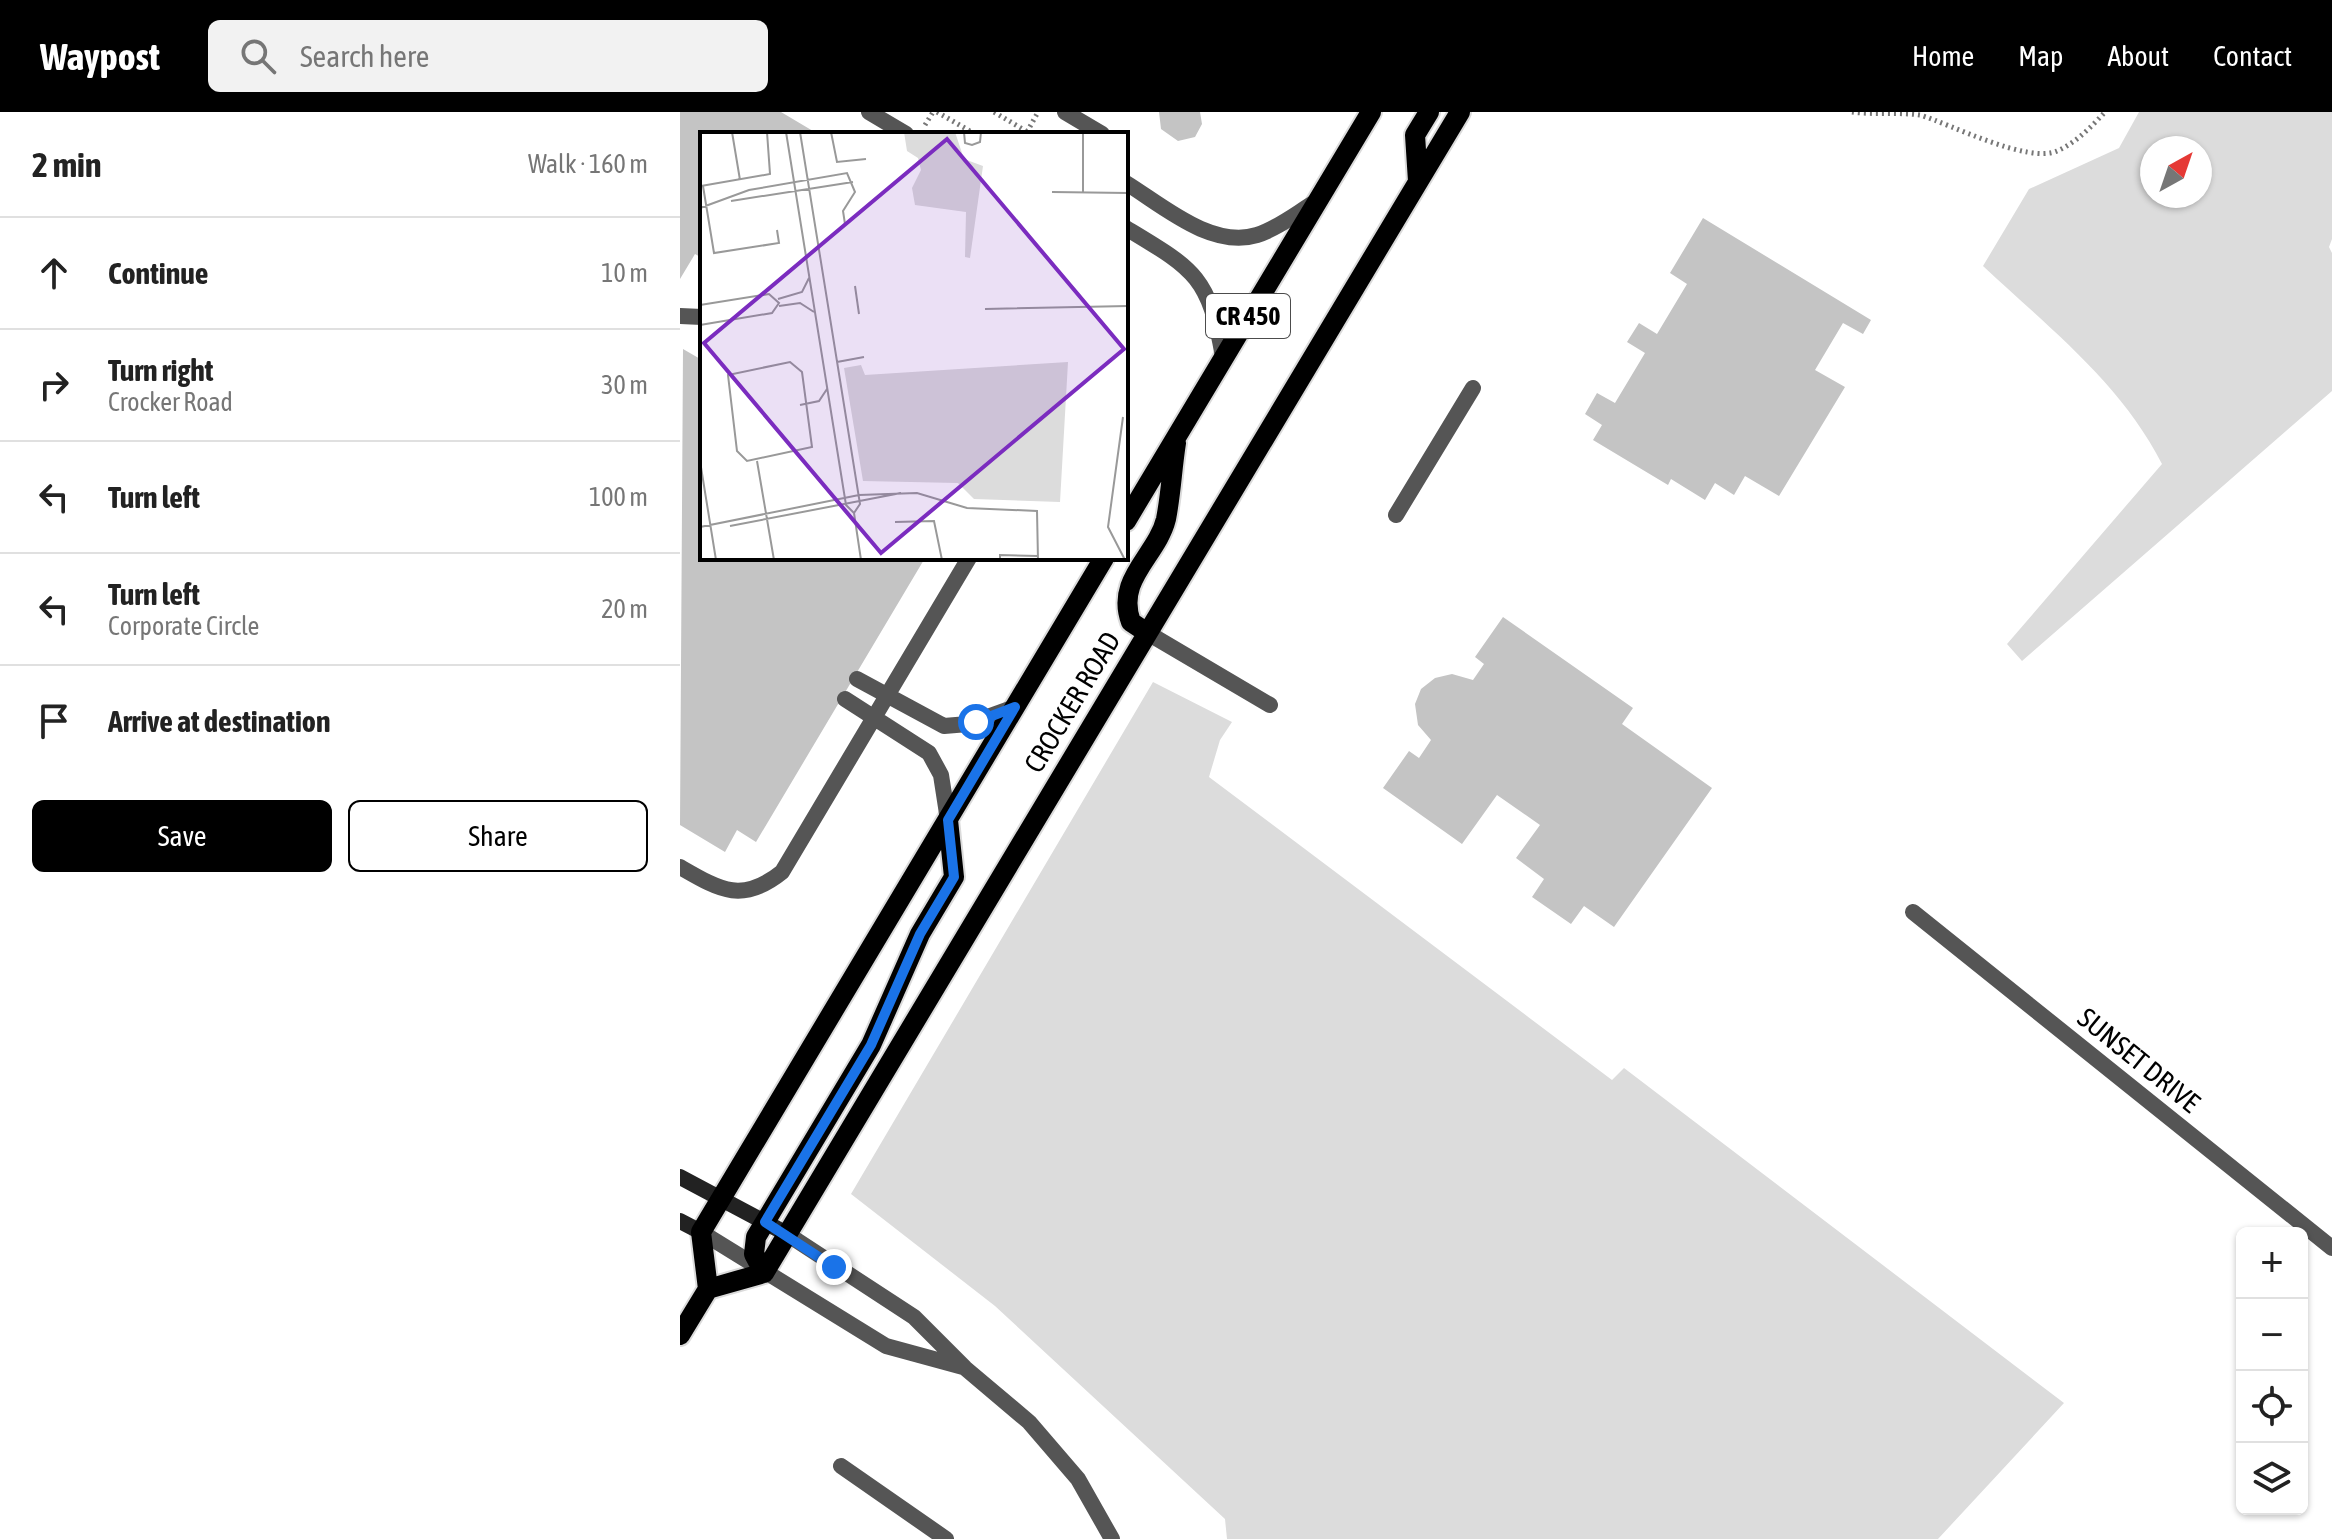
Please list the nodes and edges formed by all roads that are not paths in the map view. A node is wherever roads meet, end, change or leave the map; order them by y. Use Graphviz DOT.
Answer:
graph roads {
  1 [pos="869,112"];
  2 [pos="1065,112"];
  3 [pos="1371,112"];
  4 [pos="1429,112"];
  5 [pos="1460,112"];
  6 [pos="903,132"];
  7 [pos="1099,132"];
  8 [pos="1418,181"];
  9 [pos="1128,184"];
  10 [pos="1319,200"];
  11 [pos="1128,229"];
  12 [pos="680,316"];
  13 [pos="700,317"];
  14 [pos="1223,357"];
  15 [pos="1473,388"];
  16 [pos="1177,435"];
  17 [pos="1396,515"];
  18 [pos="1128,518"];
  19 [pos="968,560"];
  20 [pos="1103,560"];
  21 [pos="1146,632"];
  22 [pos="857,679"];
  23 [pos="887,696"];
  24 [pos="845,699"];
  25 [pos="1270,705"];
  26 [pos="1015,707"];
  27 [pos="875,717"];
  28 [pos="948,820"];
  29 [pos="680,867"];
  30 [pos="1913,912"];
  31 [pos="680,1177"];
  32 [pos="722,1199"];
  33 [pos="680,1221"];
  34 [pos="765,1222"];
  35 [pos="701,1232"];
  36 [pos="787,1234"];
  37 [pos="2332,1248"];
  38 [pos="764,1273"];
  39 [pos="708,1289"];
  40 [pos="680,1335"];
  41 [pos="965,1368"];
  42 [pos="841,1466"];
  43 [pos="946,1539"];
  44 [pos="1112,1539"];
  1 -- 6 [label="street"];
  2 -- 7 [label="street"];
  3 -- 10 [label="main road, CR 450"];
  4 -- 8 [label="main road"];
  5 -- 8 [label="main road, CROCKER ROAD / CR 450"];
  8 -- 21 [label="main road, CROCKER ROAD / CR 450"];
  9 -- 10 [label="street"];
  10 -- 14 [label="main road, CR 450"];
  11 -- 14 [label="street"];
  12 -- 13 [label="street"];
  14 -- 16 [label="main road, CR 450"];
  15 -- 17 [label="street"];
  16 -- 18 [label="main road, CR 450"];
  16 -- 21 [label="main road"];
  19 -- 23 [label="street"];
  20 -- 26 [label="main road, CROCKER ROAD"];
  21 -- 25 [label="street"];
  21 -- 36 [label="main road, CROCKER ROAD / CR 450"];
  22 -- 23 [label="street"];
  23 -- 26 [label="street"];
  23 -- 27 [label="street"];
  24 -- 27 [label="street"];
  26 -- 28 [label="main road, CROCKER ROAD"];
  27 -- 28 [label="street"];
  27 -- 29 [label="street"];
  28 -- 32 [label="main road, CROCKER ROAD"];
  28 -- 34 [label="main road"];
  30 -- 37 [label="street, SUNSET DRIVE"];
  31 -- 32 [label="street"];
  32 -- 34 [label="street"];
  32 -- 35 [label="main road, CROCKER ROAD"];
  33 -- 35 [label="street"];
  34 -- 36 [label="street"];
  34 -- 38 [label="main road"];
  35 -- 38 [label="street"];
  35 -- 39 [label="main road"];
  36 -- 38 [label="main road, CROCKER ROAD / CR 450"];
  36 -- 41 [label="street"];
  38 -- 39 [label="main road"];
  38 -- 41 [label="street"];
  39 -- 40 [label="main road"];
  41 -- 44 [label="street"];
  42 -- 43 [label="street"];
}
